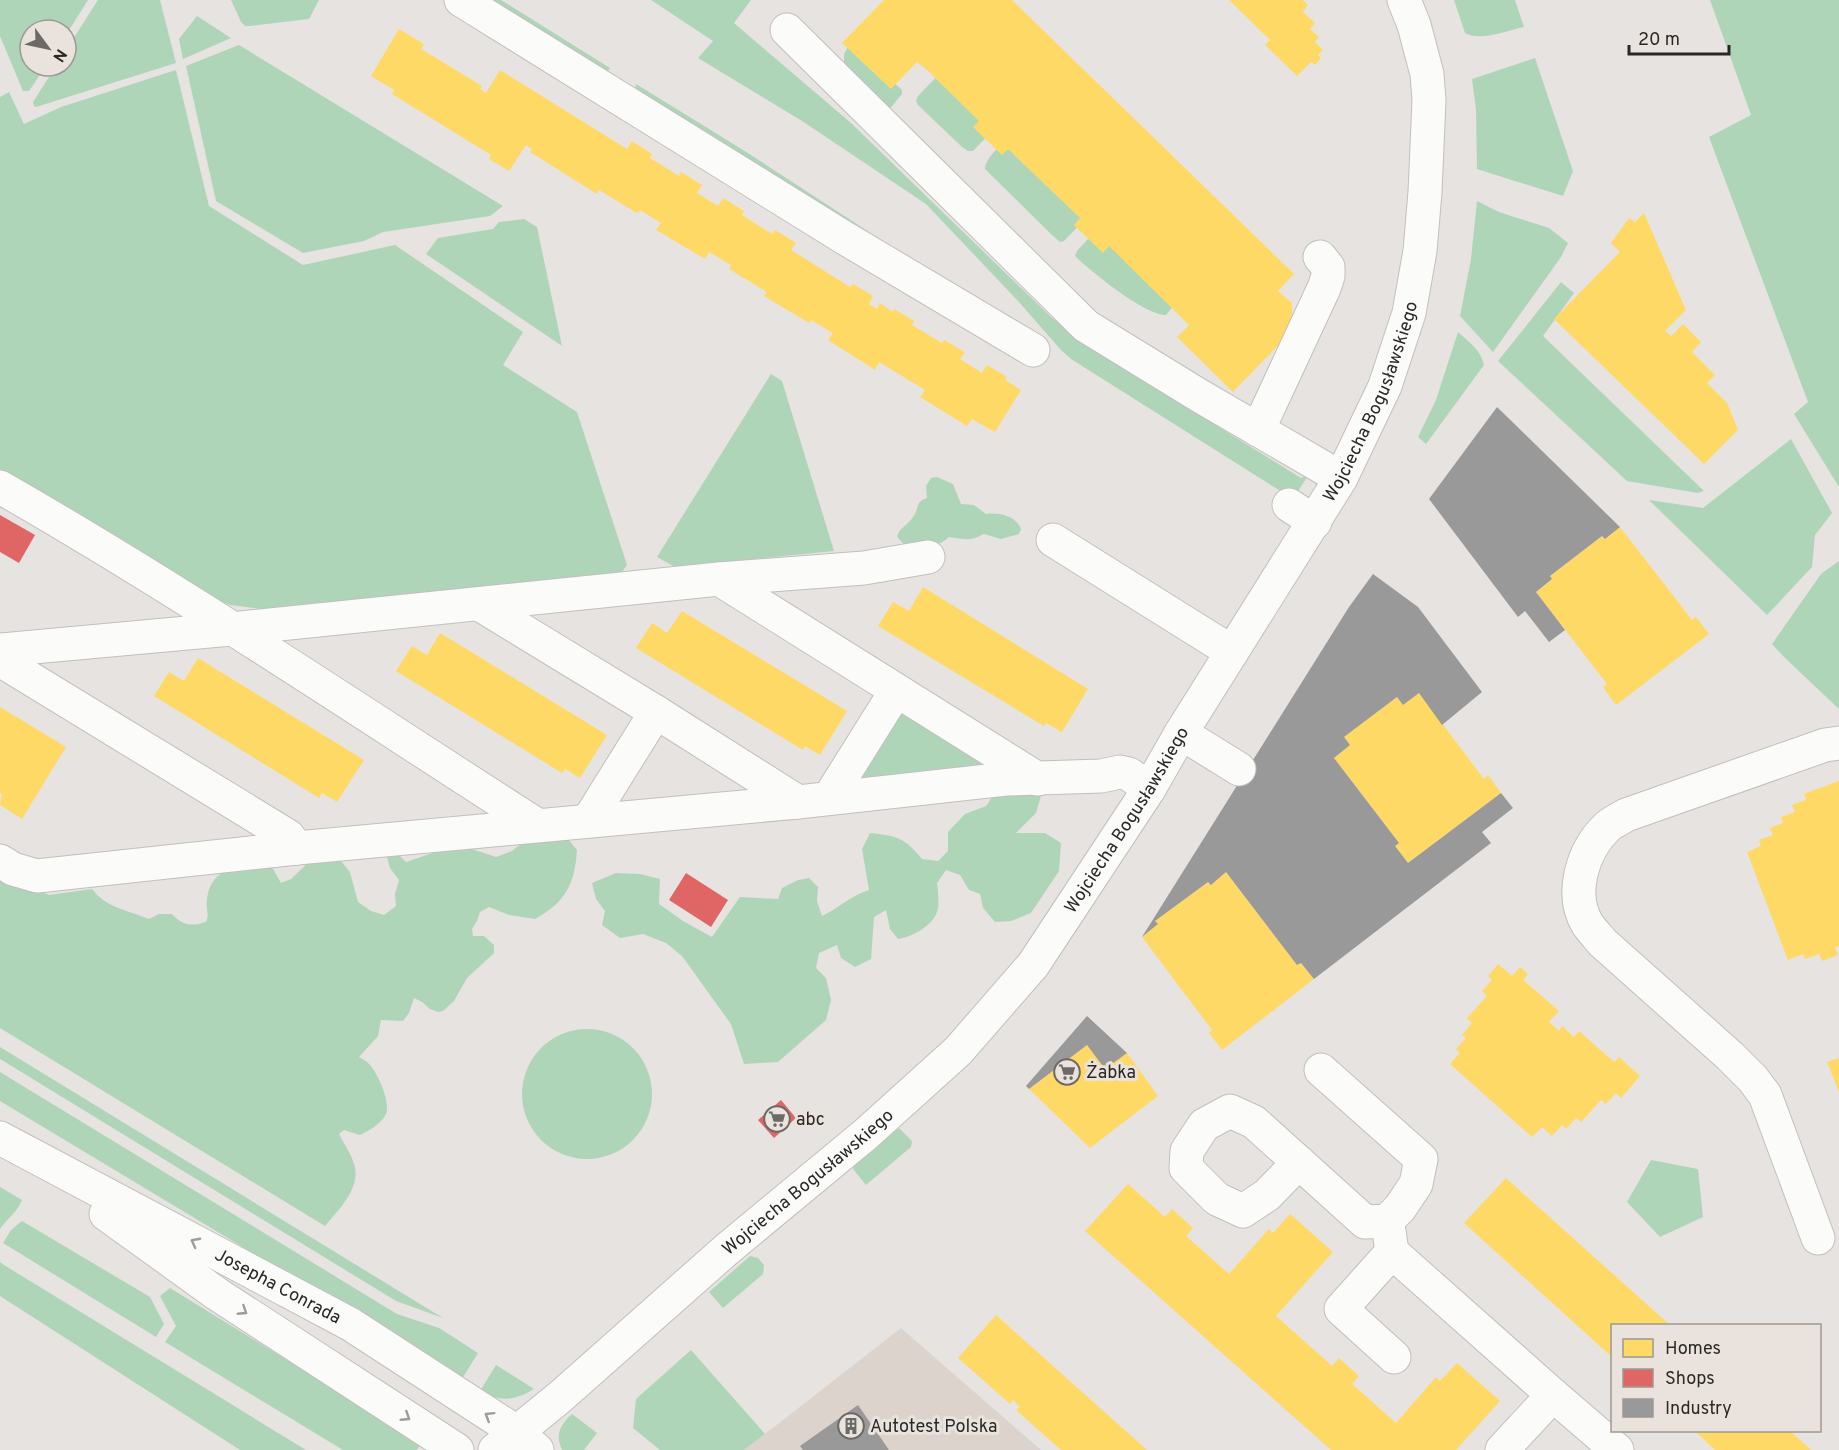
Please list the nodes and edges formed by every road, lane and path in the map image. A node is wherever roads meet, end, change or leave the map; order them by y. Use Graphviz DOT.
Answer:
graph roads {
  1 [pos="461,0"];
  2 [pos="1404,0"];
  3 [pos="787,30"];
  4 [pos="1320,257"];
  5 [pos="1033,350"];
  6 [pos="1258,430"];
  7 [pos="1341,478"];
  8 [pos="0,487"];
  9 [pos="1053,540"];
  10 [pos="928,557"];
  11 [pos="719,579"];
  12 [pos="479,604"];
  13 [pos="231,629"];
  14 [pos="0,650"];
  15 [pos="1232,652"];
  16 [pos="0,660"];
  17 [pos="896,691"];
  18 [pos="656,712"];
  19 [pos="1181,733"];
  20 [pos="1839,743"];
  21 [pos="1239,770"];
  22 [pos="1038,779"];
  23 [pos="1149,789"];
  24 [pos="814,800"];
  25 [pos="588,821"];
  26 [pos="537,825"];
  27 [pos="297,848"];
  28 [pos="0,861"];
  29 [pos="1321,1070"];
  30 [pos="4,1140"];
  31 [pos="1299,1162"];
  32 [pos="1387,1221"];
  33 [pos="1818,1238"];
  34 [pos="1392,1252"];
  35 [pos="1394,1357"];
  36 [pos="1553,1395"];
  37 [pos="516,1444"];
  38 [pos="457,1450"];
  39 [pos="1502,1450"];
  40 [pos="1617,1450"];
  1 -- 5 [label="street"];
  2 -- 7 [label="street, Wojciecha Bogusławskiego"];
  3 -- 6 [label="street"];
  4 -- 6 [label="street"];
  6 -- 7 [label="street"];
  7 -- 15 [label="street, Wojciecha Bogusławskiego"];
  8 -- 13 [label="street"];
  9 -- 15 [label="street"];
  10 -- 11 [label="street"];
  11 -- 12 [label="street"];
  11 -- 17 [label="street"];
  12 -- 13 [label="street"];
  12 -- 18 [label="street"];
  13 -- 14 [label="street"];
  13 -- 26 [label="street"];
  15 -- 19 [label="street, Wojciecha Bogusławskiego"];
  16 -- 27 [label="street"];
  17 -- 22 [label="street"];
  17 -- 24 [label="street"];
  18 -- 24 [label="street"];
  18 -- 25 [label="street"];
  19 -- 21 [label="street"];
  19 -- 23 [label="street, Wojciecha Bogusławskiego"];
  20 -- 33 [label="street"];
  22 -- 23 [label="street"];
  22 -- 24 [label="street"];
  23 -- 37 [label="street, Wojciecha Bogusławskiego"];
  24 -- 25 [label="street"];
  25 -- 26 [label="street"];
  26 -- 27 [label="street"];
  27 -- 28 [label="street"];
  29 -- 32 [label="street"];
  37 -- 30 [label="street, Josepha Conrada, one-way"];
  30 -- 38 [label="street, Josepha Conrada, one-way"];
  31 -- 32 [label="street"];
  32 -- 34 [label="street"];
  34 -- 35 [label="street"];
  34 -- 36 [label="street"];
  36 -- 39 [label="street"];
  36 -- 40 [label="street"];
}
